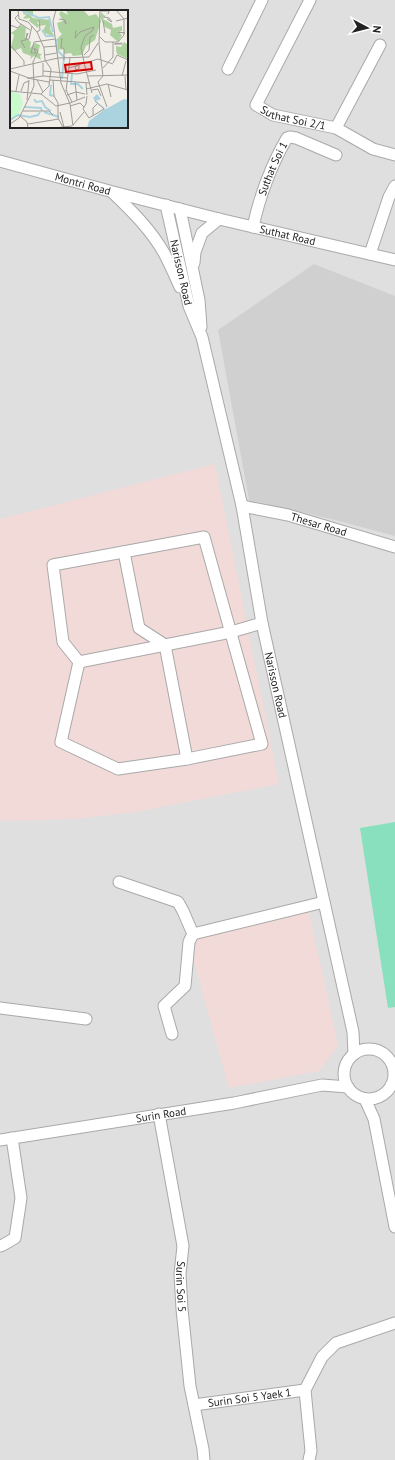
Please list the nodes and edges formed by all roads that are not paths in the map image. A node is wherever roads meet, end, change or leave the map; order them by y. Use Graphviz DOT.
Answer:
graph roads {
  1 [pos="262,0"];
  2 [pos="310,0"];
  3 [pos="380,46"];
  4 [pos="228,68"];
  5 [pos="336,128"];
  6 [pos="336,155"];
  7 [pos="395,156"];
  8 [pos="0,161"];
  9 [pos="395,186"];
  10 [pos="113,192"];
  11 [pos="166,205"];
  12 [pos="180,208"];
  13 [pos="219,219"];
  14 [pos="253,227"];
  15 [pos="370,254"];
  16 [pos="395,260"];
  17 [pos="193,271"];
  18 [pos="189,306"];
  19 [pos="202,337"];
  20 [pos="242,506"];
  21 [pos="395,547"];
  22 [pos="124,552"];
  23 [pos="262,623"];
  24 [pos="231,632"];
  25 [pos="165,645"];
  26 [pos="79,662"];
  27 [pos="187,759"];
  28 [pos="119,882"];
  29 [pos="324,902"];
  30 [pos="193,934"];
  31 [pos="0,1008"];
  32 [pos="86,1019"];
  33 [pos="353,1032"];
  34 [pos="172,1034"];
  35 [pos="367,1049"];
  36 [pos="354,1054"];
  37 [pos="393,1063"];
  38 [pos="344,1073"];
  39 [pos="394,1078"];
  40 [pos="322,1085"];
  41 [pos="348,1087"];
  42 [pos="380,1097"];
  43 [pos="365,1098"];
  44 [pos="159,1114"];
  45 [pos="374,1118"];
  46 [pos="12,1138"];
  47 [pos="0,1140"];
  48 [pos="395,1227"];
  49 [pos="0,1246"];
  50 [pos="395,1324"];
  51 [pos="305,1390"];
  52 [pos="194,1406"];
  53 [pos="204,1460"];
  54 [pos="309,1460"];
  1 -- 4 [label="street"];
  2 -- 5 [label="street, Suthat Soi 2/1"];
  3 -- 5 [label="street"];
  5 -- 7 [label="street, Suthat Soi 2/1"];
  6 -- 14 [label="street, Suthat Soi 1"];
  8 -- 10 [label="street, Montri Road"];
  9 -- 15 [label="street"];
  10 -- 11 [label="street, Montri Road"];
  10 -- 18 [label="street"];
  11 -- 12 [label="street, Montri Road"];
  11 -- 18 [label="street, Narisson Road"];
  12 -- 13 [label="street, Suthat Road"];
  12 -- 17 [label="street, Narisson Road"];
  13 -- 14 [label="street, Suthat Road"];
  13 -- 17 [label="street"];
  14 -- 15 [label="street, Suthat Road"];
  15 -- 16 [label="street, Suthat Road"];
  17 -- 19 [label="street, Narisson Road"];
  18 -- 19 [label="street, Narisson Road"];
  19 -- 20 [label="street, Narisson Road"];
  20 -- 21 [label="street, Thesar Road"];
  20 -- 23 [label="street, Narisson Road"];
  22 -- 24 [label="street"];
  22 -- 25 [label="street"];
  22 -- 26 [label="street"];
  23 -- 24 [label="street"];
  23 -- 29 [label="street, Narisson Road"];
  24 -- 25 [label="street"];
  24 -- 27 [label="street"];
  25 -- 26 [label="street"];
  25 -- 27 [label="street"];
  26 -- 27 [label="street"];
  28 -- 30 [label="street"];
  29 -- 30 [label="street"];
  29 -- 33 [label="street, Narisson Road"];
  30 -- 34 [label="street"];
  31 -- 32 [label="street"];
  33 -- 35 [label="street, Narisson Road"];
  33 -- 36 [label="street, Narisson Road"];
  35 -- 36 [label="street"];
  35 -- 37 [label="street"];
  36 -- 38 [label="street"];
  37 -- 39 [label="street"];
  38 -- 40 [label="street, Surin Road"];
  38 -- 41 [label="street"];
  39 -- 42 [label="street"];
  40 -- 41 [label="street, Surin Road"];
  40 -- 44 [label="street, Surin Road"];
  41 -- 43 [label="street"];
  42 -- 43 [label="street"];
  42 -- 45 [label="street"];
  43 -- 45 [label="street"];
  44 -- 46 [label="street, Surin Road"];
  44 -- 52 [label="street, Surin Soi 5"];
  45 -- 48 [label="street"];
  46 -- 47 [label="street, Surin Road"];
  46 -- 49 [label="street"];
  50 -- 51 [label="street"];
  51 -- 52 [label="street, Surin Soi 5 Yaek 1"];
  51 -- 54 [label="street"];
  52 -- 53 [label="street, Surin Soi 5"];
}
